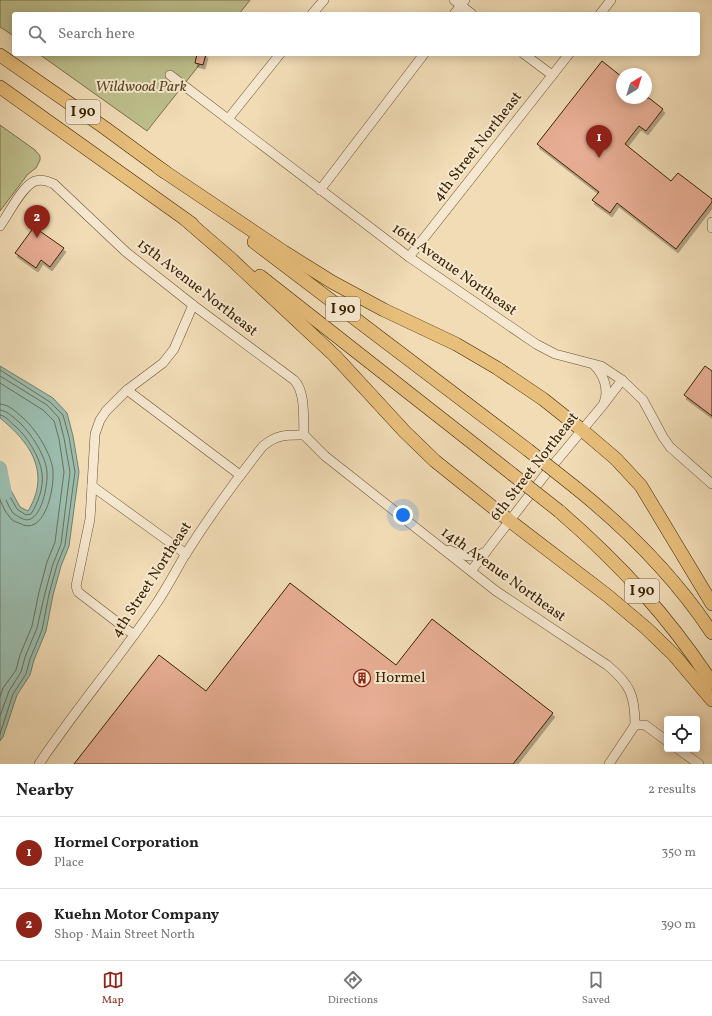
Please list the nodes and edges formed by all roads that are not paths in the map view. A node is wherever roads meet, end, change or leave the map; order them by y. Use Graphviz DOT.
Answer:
graph roads {
  1 [pos="324,0"];
  2 [pos="611,0"];
  3 [pos="460,2"];
  4 [pos="314,12"];
  5 [pos="455,12"];
  6 [pos="470,12"];
  7 [pos="602,12"];
  8 [pos="278,56"];
  9 [pos="422,56"];
  10 [pos="527,56"];
  11 [pos="567,56"];
  12 [pos="3,57"];
  13 [pos="170,75"];
  14 [pos="552,75"];
  15 [pos="0,87"];
  16 [pos="228,119"];
  17 [pos="159,168"];
  18 [pos="320,190"];
  19 [pos="186,220"];
  20 [pos="712,222"];
  21 [pos="0,226"];
  22 [pos="712,228"];
  23 [pos="409,257"];
  24 [pos="193,305"];
  25 [pos="591,363"];
  26 [pos="622,380"];
  27 [pos="127,390"];
  28 [pos="603,405"];
  29 [pos="582,430"];
  30 [pos="304,436"];
  31 [pos="240,475"];
  32 [pos="712,484"];
  33 [pos="92,486"];
  34 [pos="510,521"];
  35 [pos="435,543"];
  36 [pos="486,552"];
  37 [pos="186,554"];
  38 [pos="471,571"];
  39 [pos="712,604"];
  40 [pos="712,633"];
  41 [pos="134,635"];
  42 [pos="712,684"];
  43 [pos="712,700"];
  44 [pos="635,725"];
  45 [pos="664,739"];
  46 [pos="682,752"];
  47 [pos="39,764"];
  48 [pos="609,764"];
  49 [pos="699,764"];
  1 -- 4 [label="street"];
  2 -- 7 [label="street"];
  3 -- 5 [label="street"];
  3 -- 6 [label="street"];
  8 -- 16 [label="street"];
  9 -- 18 [label="street"];
  10 -- 14 [label="street"];
  11 -- 14 [label="street, 4th Street Northeast"];
  12 -- 17 [label="highway, I 90"];
  13 -- 16 [label="street, 16th Avenue Northeast"];
  14 -- 23 [label="street, 4th Street Northeast"];
  15 -- 19 [label="highway, I 90"];
  16 -- 18 [label="street, 16th Avenue Northeast"];
  17 -- 29 [label="highway"];
  17 -- 40 [label="highway, I 90, bridge"];
  18 -- 23 [label="street, 16th Avenue Northeast"];
  19 -- 34 [label="highway"];
  19 -- 42 [label="highway, I 90, bridge"];
  20 -- 22 [label="street"];
  21 -- 24 [label="street, 15th Avenue Northeast"];
  23 -- 25 [label="street, 16th Avenue Northeast"];
  24 -- 27 [label="street"];
  24 -- 30 [label="street, 15th Avenue Northeast"];
  25 -- 26 [label="street, 16th Avenue Northeast"];
  25 -- 28 [label="street"];
  26 -- 28 [label="street, 6th Street Northeast"];
  26 -- 32 [label="street, 16th Avenue Northeast"];
  27 -- 31 [label="street"];
  27 -- 33 [label="street"];
  28 -- 29 [label="street, 6th Street Northeast"];
  29 -- 34 [label="street, 6th Street Northeast"];
  29 -- 39 [label="highway"];
  30 -- 31 [label="street, 4th Street Northeast"];
  30 -- 35 [label="street, 14th Avenue Northeast"];
  31 -- 37 [label="street, 4th Street Northeast"];
  33 -- 37 [label="street"];
  33 -- 41 [label="street"];
  34 -- 36 [label="street, 6th Street Northeast"];
  34 -- 43 [label="highway"];
  35 -- 36 [label="street"];
  35 -- 38 [label="street, 14th Avenue Northeast"];
  36 -- 38 [label="street, 6th Street Northeast"];
  37 -- 41 [label="street, 4th Street Northeast"];
  38 -- 44 [label="street, 14th Avenue Northeast"];
  41 -- 47 [label="street, 4th Street Northeast"];
  44 -- 45 [label="street"];
  44 -- 48 [label="street"];
  46 -- 49 [label="street"];
}
